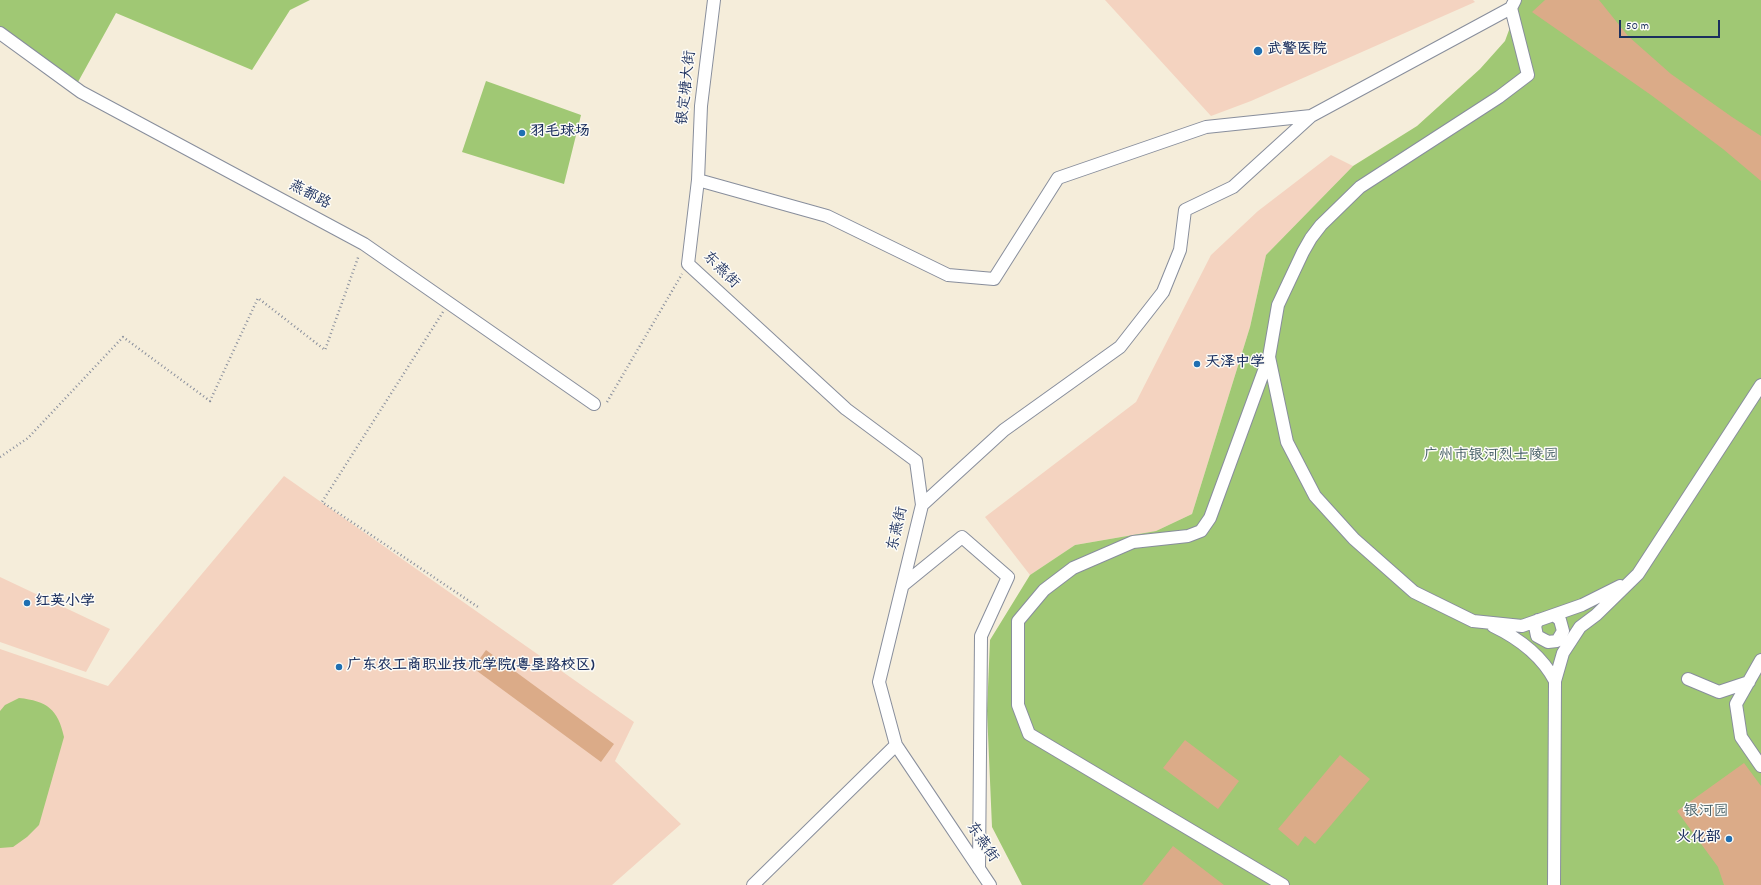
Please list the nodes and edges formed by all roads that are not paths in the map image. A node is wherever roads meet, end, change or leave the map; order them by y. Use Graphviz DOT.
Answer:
graph roads {
  1 [pos="714,0"];
  2 [pos="1513,4"];
  3 [pos="0,33"];
  4 [pos="1311,116"];
  5 [pos="698,180"];
  6 [pos="1269,357"];
  7 [pos="1761,385"];
  8 [pos="600,404"];
  9 [pos="922,505"];
  10 [pos="1630,582"];
  11 [pos="903,585"];
  12 [pos="1554,615"];
  13 [pos="1538,620"];
  14 [pos="1485,623"];
  15 [pos="1563,631"];
  16 [pos="1576,633"];
  17 [pos="1554,642"];
  18 [pos="1563,653"];
  19 [pos="1761,660"];
  20 [pos="1688,679"];
  21 [pos="1555,681"];
  22 [pos="1749,682"];
  23 [pos="896,745"];
  24 [pos="1761,766"];
  25 [pos="979,869"];
  26 [pos="752,885"];
  27 [pos="990,885"];
  28 [pos="1283,885"];
  29 [pos="1554,885"];
  1 -- 5 [label="street, 银定塘大街"];
  2 -- 4 [label="street"];
  2 -- 6 [label="street"];
  3 -- 8 [label="street, 燕都路"];
  4 -- 5 [label="street"];
  4 -- 9 [label="street"];
  5 -- 9 [label="street, 东燕街"];
  6 -- 14 [label="street"];
  6 -- 28 [label="street"];
  7 -- 10 [label="street"];
  9 -- 11 [label="street, 东燕街"];
  10 -- 12 [label="street"];
  10 -- 16 [label="street"];
  11 -- 23 [label="street, 东燕街"];
  11 -- 25 [label="street"];
  12 -- 13 [label="street"];
  12 -- 15 [label="street"];
  13 -- 14 [label="street"];
  13 -- 17 [label="street"];
  14 -- 21 [label="street"];
  15 -- 16 [label="street"];
  15 -- 17 [label="street"];
  16 -- 18 [label="street"];
  17 -- 18 [label="street"];
  18 -- 21 [label="street"];
  19 -- 22 [label="street"];
  20 -- 22 [label="street"];
  21 -- 29 [label="street"];
  22 -- 24 [label="street"];
  23 -- 25 [label="street, 东燕街"];
  23 -- 26 [label="street"];
  25 -- 27 [label="street, 东燕街"];
}
